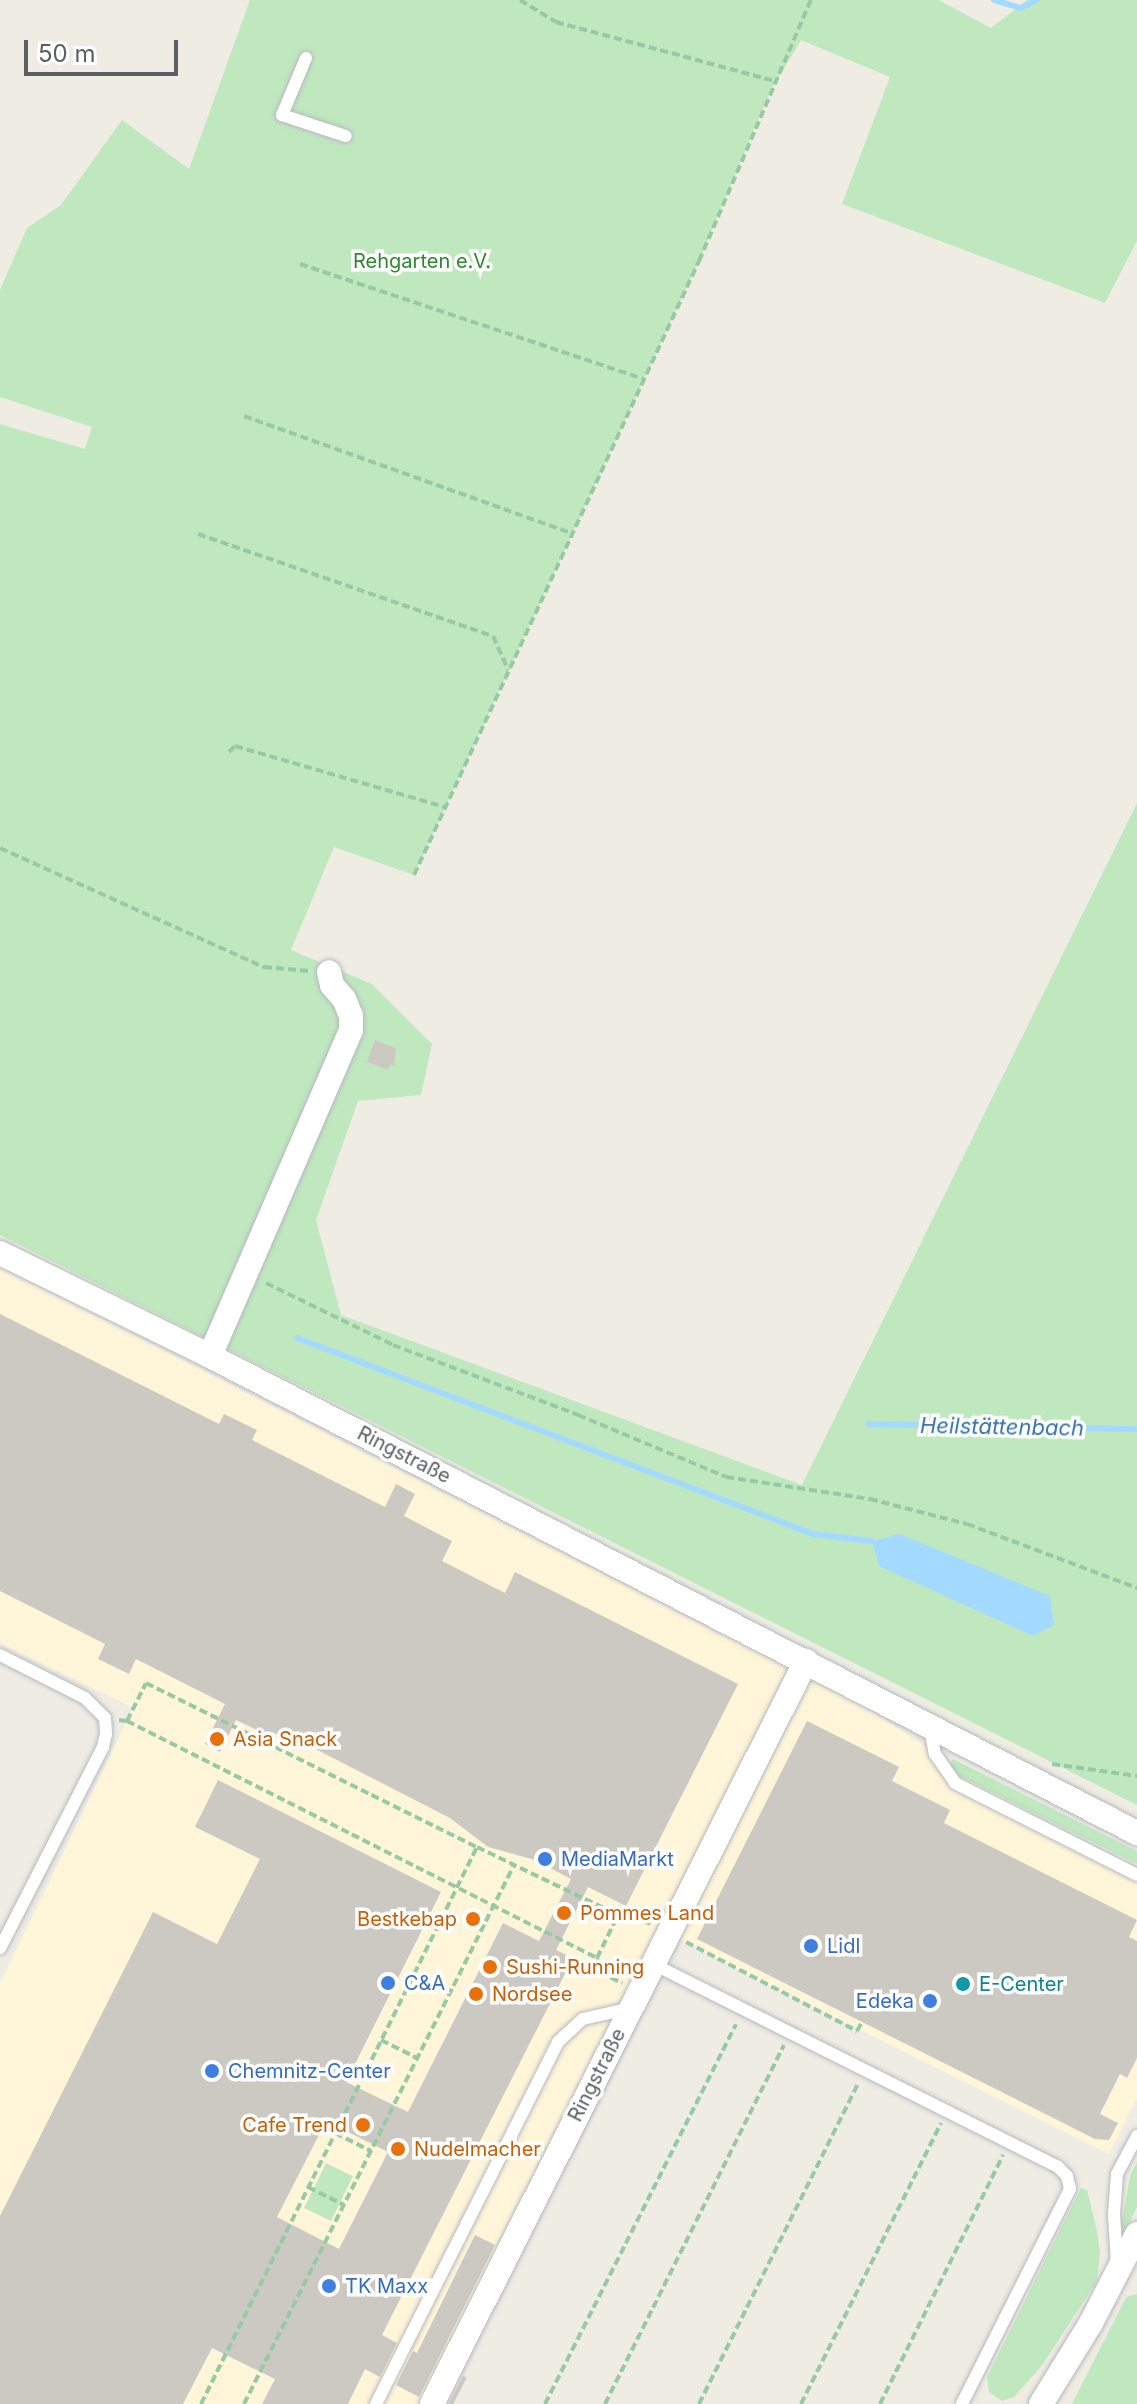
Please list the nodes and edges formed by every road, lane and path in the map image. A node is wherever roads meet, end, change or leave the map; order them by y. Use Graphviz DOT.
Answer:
graph roads {
  1 [pos="520,0"];
  2 [pos="811,0"];
  3 [pos="306,58"];
  4 [pos="775,81"];
  5 [pos="346,136"];
  6 [pos="300,264"];
  7 [pos="644,380"];
  8 [pos="244,416"];
  9 [pos="198,534"];
  10 [pos="573,534"];
  11 [pos="508,672"];
  12 [pos="229,752"];
  13 [pos="445,807"];
  14 [pos="0,848"];
  15 [pos="414,875"];
  16 [pos="329,972"];
  17 [pos="0,1253"];
  18 [pos="246,1273"];
  19 [pos="210,1356"];
  20 [pos="1137,1588"];
  21 [pos="0,1655"];
  22 [pos="806,1661"];
  23 [pos="105,1718"];
  24 [pos="127,1721"];
  25 [pos="929,1724"];
  26 [pos="1028,1776"];
  27 [pos="1137,1776"];
  28 [pos="1137,1833"];
  29 [pos="514,1865"];
  30 [pos="1137,1875"];
  31 [pos="456,1889"];
  32 [pos="493,1907"];
  33 [pos="618,1915"];
  34 [pos="0,1948"];
  35 [pos="597,1958"];
  36 [pos="653,1964"];
  37 [pos="635,2000"];
  38 [pos="743,2011"];
  39 [pos="789,2034"];
  40 [pos="381,2040"];
  41 [pos="417,2058"];
  42 [pos="864,2071"];
  43 [pos="947,2112"];
  44 [pos="335,2133"];
  45 [pos="1137,2136"];
  46 [pos="1008,2143"];
  47 [pos="371,2151"];
  48 [pos="308,2187"];
  49 [pos="344,2205"];
  50 [pos="1137,2234"];
  51 [pos="1118,2272"];
  52 [pos="201,2404"];
  53 [pos="244,2404"];
  54 [pos="376,2404"];
  55 [pos="432,2404"];
  56 [pos="545,2404"];
  57 [pos="605,2404"];
  58 [pos="699,2404"];
  59 [pos="801,2404"];
  60 [pos="880,2404"];
  61 [pos="962,2404"];
  62 [pos="1041,2404"];
  1 -- 4 [label="path"];
  2 -- 4 [label="path"];
  3 -- 5 [label="lane"];
  4 -- 7 [label="path"];
  6 -- 7 [label="path"];
  7 -- 10 [label="path"];
  8 -- 10 [label="path"];
  9 -- 11 [label="path"];
  10 -- 11 [label="path"];
  11 -- 13 [label="path"];
  12 -- 13 [label="path"];
  13 -- 15 [label="path"];
  14 -- 16 [label="path"];
  16 -- 18 [label="street"];
  17 -- 19 [label="street, Ringstraße"];
  18 -- 19 [label="street"];
  18 -- 20 [label="path"];
  19 -- 22 [label="street, Ringstraße"];
  21 -- 23 [label="lane"];
  22 -- 25 [label="street, Ringstraße"];
  22 -- 36 [label="street, Ringstraße"];
  23 -- 24 [label="path"];
  23 -- 34 [label="lane"];
  24 -- 31 [label="path"];
  24 -- 31 [label="path"];
  25 -- 26 [label="street, Ringstraße"];
  25 -- 30 [label="lane"];
  26 -- 27 [label="path"];
  26 -- 28 [label="street, Ringstraße"];
  29 -- 32 [label="path"];
  31 -- 32 [label="path"];
  31 -- 40 [label="path"];
  32 -- 35 [label="path"];
  32 -- 41 [label="path"];
  33 -- 35 [label="path"];
  35 -- 37 [label="path"];
  36 -- 37 [label="street, Ringstraße"];
  36 -- 38 [label="lane"];
  37 -- 54 [label="lane"];
  37 -- 55 [label="street, Ringstraße"];
  38 -- 39 [label="lane"];
  38 -- 56 [label="path"];
  39 -- 42 [label="lane"];
  39 -- 57 [label="path"];
  40 -- 41 [label="path"];
  40 -- 44 [label="path"];
  41 -- 47 [label="path"];
  42 -- 43 [label="lane"];
  42 -- 58 [label="path"];
  43 -- 46 [label="lane"];
  43 -- 59 [label="path"];
  44 -- 47 [label="path"];
  44 -- 48 [label="path"];
  45 -- 51 [label="lane"];
  46 -- 60 [label="path"];
  46 -- 61 [label="lane"];
  47 -- 49 [label="path"];
  48 -- 49 [label="path"];
  48 -- 52 [label="path"];
  49 -- 53 [label="path"];
  50 -- 51 [label="street"];
  51 -- 62 [label="street"];
}
